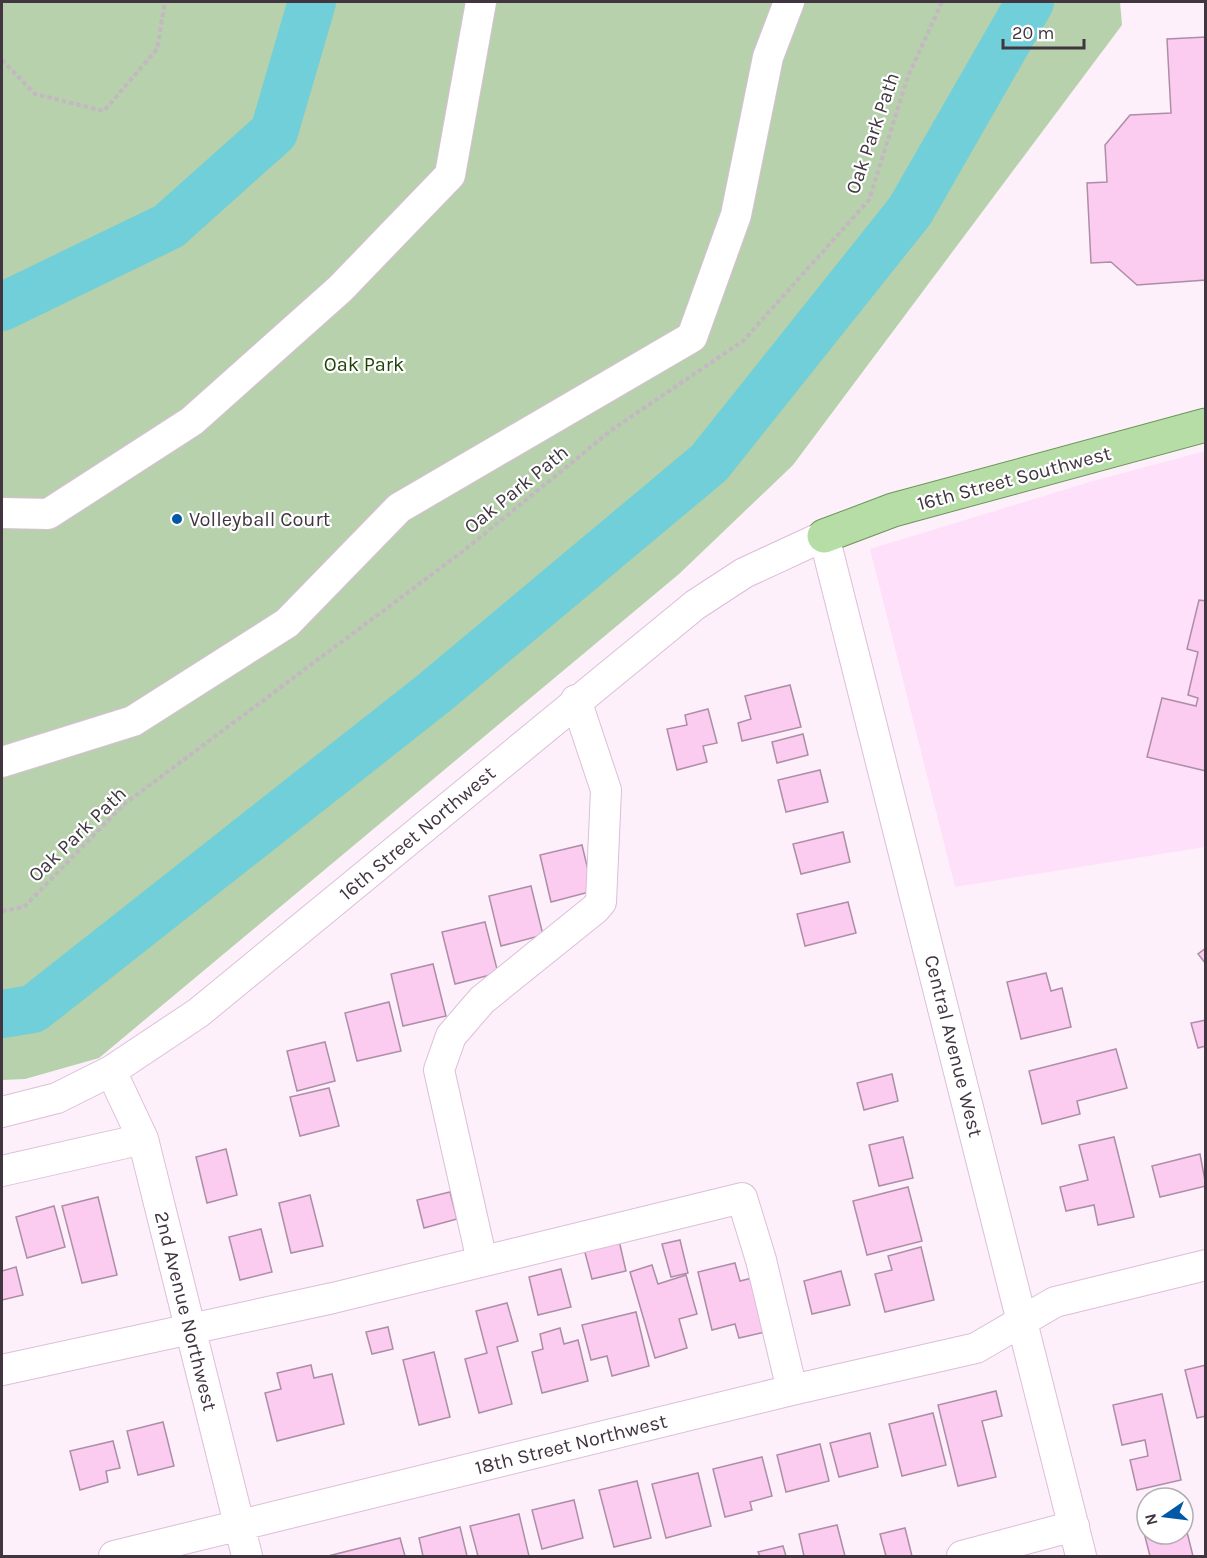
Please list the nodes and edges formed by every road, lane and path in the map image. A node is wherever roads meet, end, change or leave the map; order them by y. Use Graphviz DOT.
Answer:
graph roads {
  1 [pos="165,2"];
  2 [pos="481,2"];
  3 [pos="789,2"];
  4 [pos="942,2"];
  5 [pos="2,60"];
  6 [pos="1206,425"];
  7 [pos="2,513"];
  8 [pos="824,536"];
  9 [pos="576,700"];
  10 [pos="2,762"];
  11 [pos="2,911"];
  12 [pos="111,1071"];
  13 [pos="2,1112"];
  14 [pos="143,1140"];
  15 [pos="2,1171"];
  16 [pos="482,1261"];
  17 [pos="1206,1265"];
  18 [pos="1022,1320"];
  19 [pos="190,1330"];
  20 [pos="2,1370"];
  21 [pos="792,1390"];
  22 [pos="238,1525"];
  23 [pos="1074,1526"];
  24 [pos="114,1557"];
  25 [pos="247,1557"];
  26 [pos="962,1557"];
  27 [pos="1081,1557"];
  1 -- 5 [label="path"];
  2 -- 7 [label="street"];
  3 -- 10 [label="street"];
  4 -- 11 [label="path, Oak Park Path"];
  6 -- 8 [label="main road, 16th Street Southwest"];
  8 -- 9 [label="street, 16th Street Northwest"];
  8 -- 18 [label="street, Central Avenue West"];
  9 -- 12 [label="street, 16th Street Northwest"];
  9 -- 16 [label="street"];
  12 -- 13 [label="street, 16th Street Northwest"];
  12 -- 14 [label="street, 2nd Avenue Northwest"];
  14 -- 15 [label="street"];
  14 -- 19 [label="street, 2nd Avenue Northwest"];
  16 -- 19 [label="street"];
  16 -- 21 [label="street"];
  17 -- 18 [label="street, 18th Street Northwest"];
  18 -- 21 [label="street, 18th Street Northwest"];
  18 -- 23 [label="street, Central Avenue West"];
  19 -- 20 [label="street"];
  19 -- 22 [label="street, 2nd Avenue Northwest"];
  21 -- 22 [label="street, 18th Street Northwest"];
  22 -- 24 [label="street, 18th Street Northwest"];
  22 -- 25 [label="street, 2nd Avenue Northwest"];
  23 -- 26 [label="street"];
  23 -- 27 [label="street, Central Avenue West"];
}
